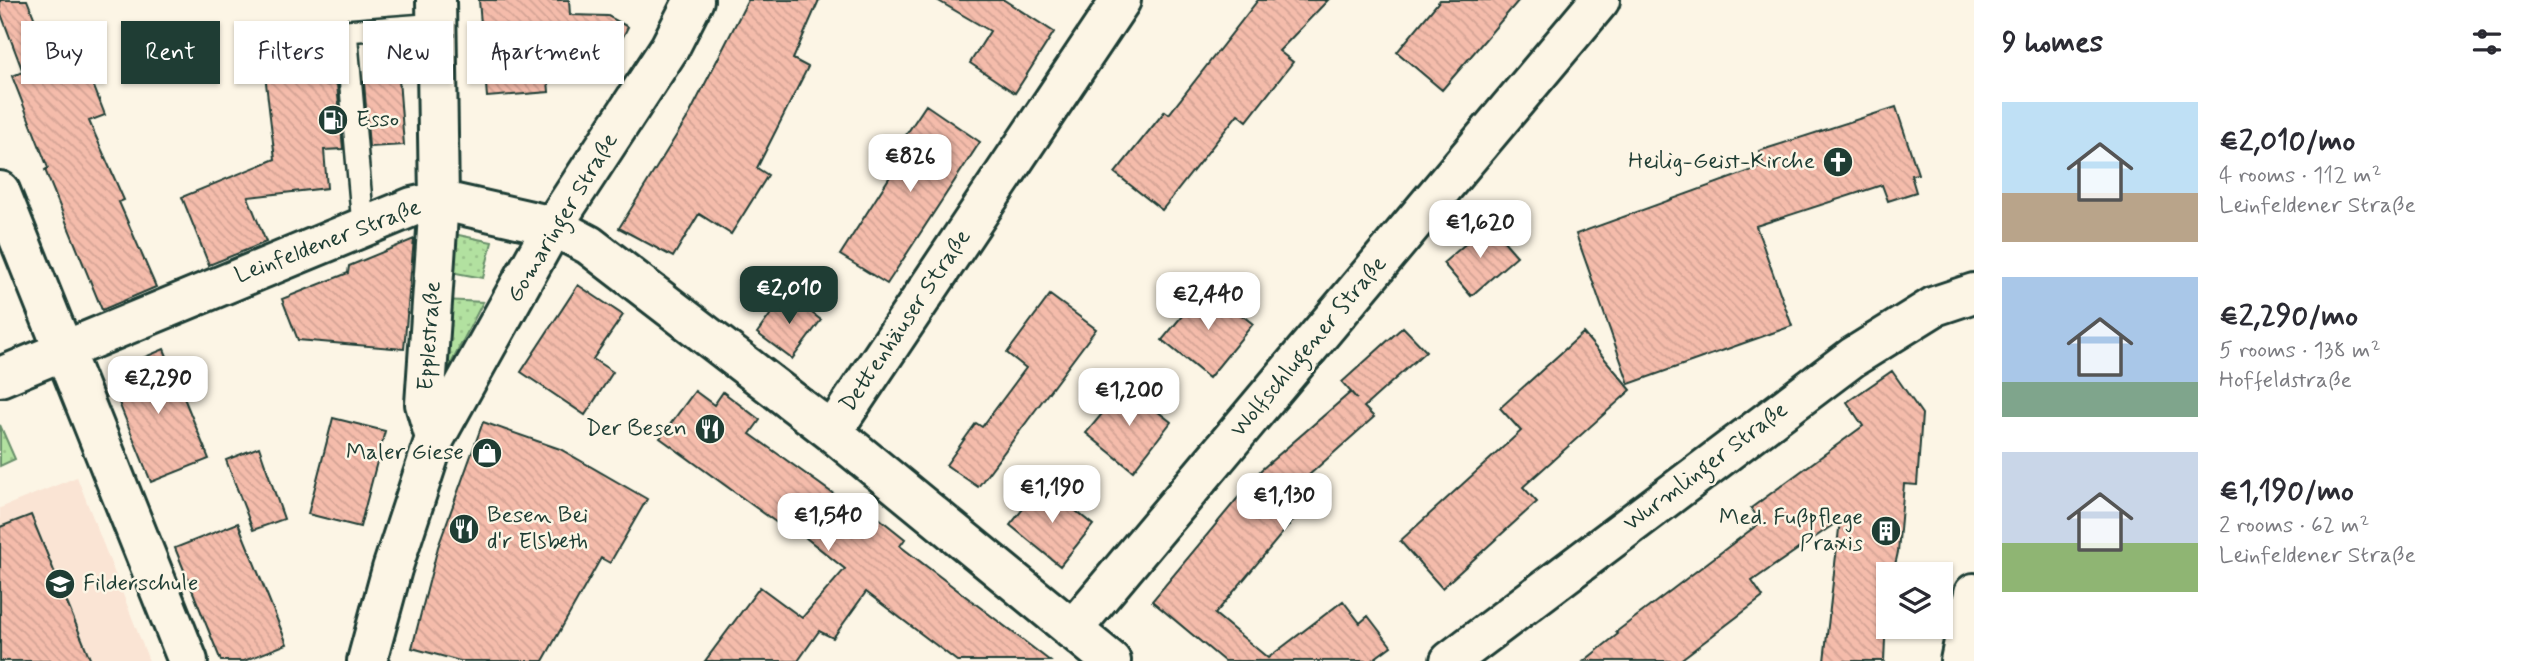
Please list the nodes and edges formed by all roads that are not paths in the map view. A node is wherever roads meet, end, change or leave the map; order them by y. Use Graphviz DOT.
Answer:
graph roads {
  1 [pos="694,0"];
  2 [pos="1121,0"];
  3 [pos="1600,0"];
  4 [pos="437,12"];
  5 [pos="0,191"];
  6 [pos="439,201"];
  7 [pos="363,225"];
  8 [pos="553,226"];
  9 [pos="1974,293"];
  10 [pos="63,351"];
  11 [pos="0,377"];
  12 [pos="832,432"];
  13 [pos="435,438"];
  14 [pos="1974,593"];
  15 [pos="1072,630"];
  16 [pos="188,661"];
  17 [pos="367,661"];
  18 [pos="1111,661"];
  19 [pos="1450,661"];
  20 [pos="1960,661"];
  1 -- 8 [label="street, Gomaringer Straße"];
  2 -- 12 [label="street, Dettenhäuser Straße"];
  3 -- 15 [label="street, Wolfschlugener Straße"];
  4 -- 6 [label="street, Epplestraße"];
  4 -- 7 [label="lane"];
  5 -- 10 [label="street"];
  6 -- 7 [label="street, Leinfeldener Straße"];
  6 -- 8 [label="street, Leinfeldener Straße"];
  6 -- 13 [label="street, Epplestraße"];
  7 -- 10 [label="street, Leinfeldener Straße"];
  8 -- 12 [label="street, Leinfeldener Straße"];
  8 -- 13 [label="street, Gomaringer Straße"];
  9 -- 19 [label="street, Wurmlinger Straße"];
  10 -- 11 [label="street, Leinfeldener Straße"];
  10 -- 16 [label="street"];
  12 -- 15 [label="street, Leinfeldener Straße"];
  13 -- 17 [label="street"];
  14 -- 20 [label="street"];
  15 -- 18 [label="street, Leinfeldener Straße"];
}
